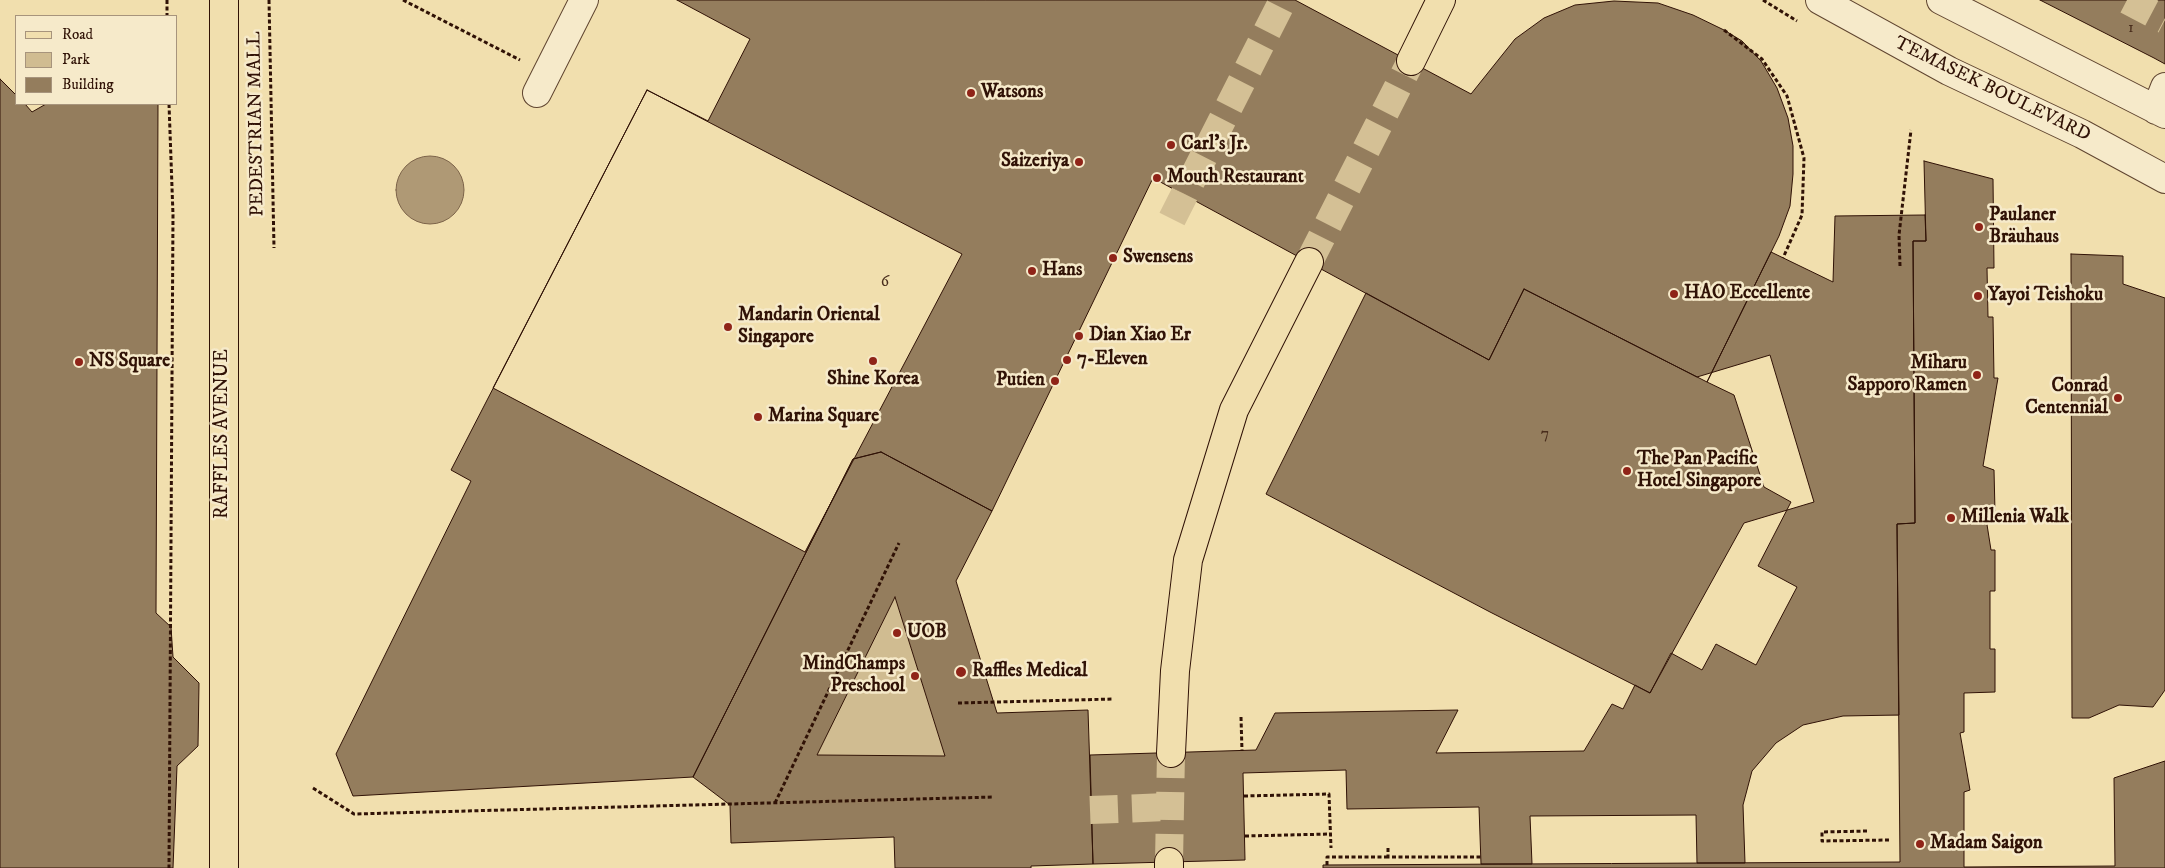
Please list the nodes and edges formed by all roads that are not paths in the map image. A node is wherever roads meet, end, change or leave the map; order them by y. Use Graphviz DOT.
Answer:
graph roads {
  1 [pos="224,0"];
  2 [pos="584,0"];
  3 [pos="1442,0"];
  4 [pos="1820,0"];
  5 [pos="1940,0"];
  6 [pos="1411,61"];
  7 [pos="537,93"];
  8 [pos="2162,103"];
  9 [pos="2165,179"];
  10 [pos="1309,262"];
  11 [pos="1171,753"];
  12 [pos="224,868"];
  1 -- 12 [label="main road, RAFFLES AVENUE"];
  2 -- 7 [label="street"];
  3 -- 6 [label="main road"];
  4 -- 9 [label="street, TEMASEK BOULEVARD"];
  5 -- 8 [label="street"];
  10 -- 11 [label="main road"];
}
